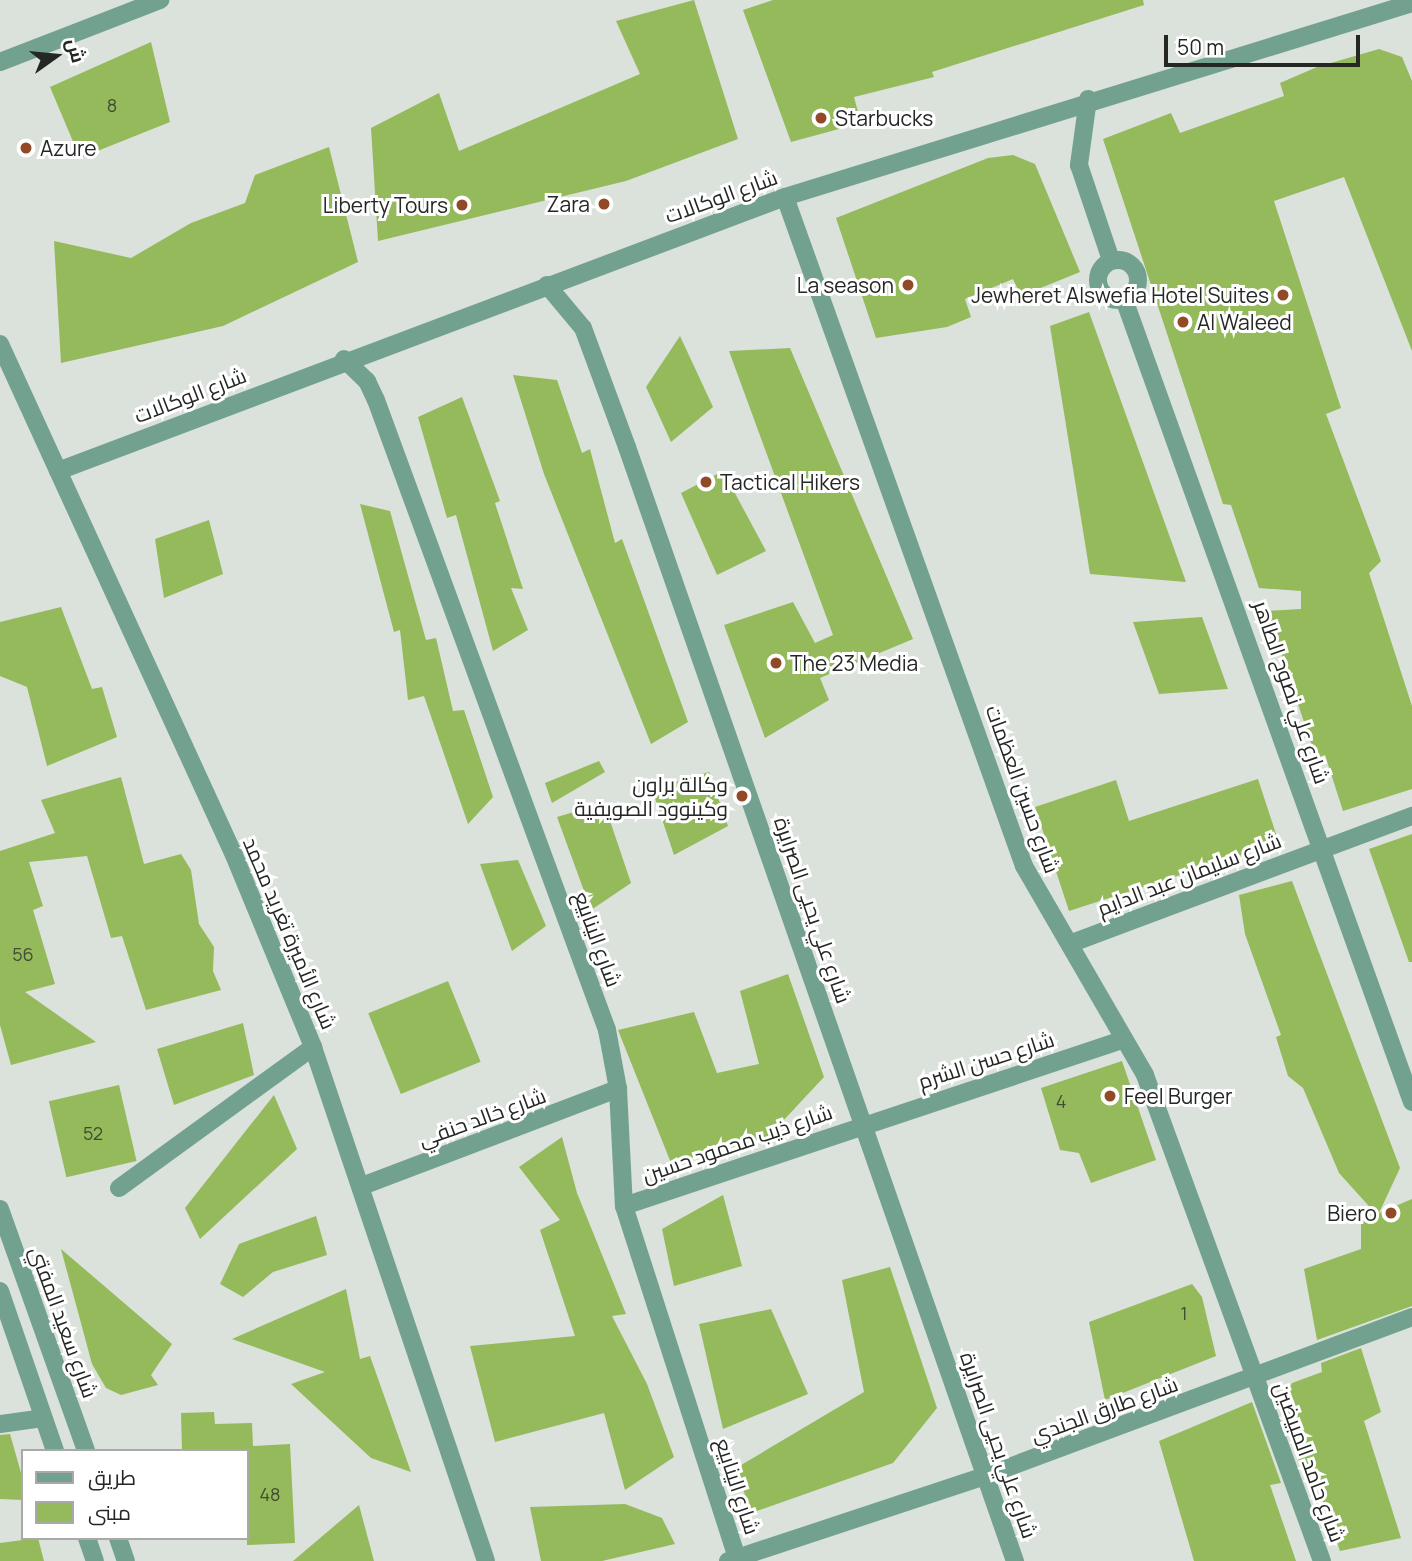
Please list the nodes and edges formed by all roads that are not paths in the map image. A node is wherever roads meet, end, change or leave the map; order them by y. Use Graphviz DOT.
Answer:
graph roads {
  1 [pos="160,0"];
  2 [pos="1412,3"];
  3 [pos="1,62"];
  4 [pos="1087,99"];
  5 [pos="785,197"];
  6 [pos="1111,260"];
  7 [pos="547,285"];
  8 [pos="1124,299"];
  9 [pos="0,344"];
  10 [pos="344,359"];
  11 [pos="58,471"];
  12 [pos="1412,816"];
  13 [pos="1322,848"];
  14 [pos="1072,943"];
  15 [pos="1122,1040"];
  16 [pos="313,1047"];
  17 [pos="618,1089"];
  18 [pos="1412,1102"];
  19 [pos="863,1124"];
  20 [pos="362,1186"];
  21 [pos="119,1188"];
  22 [pos="624,1206"];
  23 [pos="0,1209"];
  24 [pos="0,1292"];
  25 [pos="1412,1317"];
  26 [pos="1255,1378"];
  27 [pos="43,1418"];
  28 [pos="0,1424"];
  29 [pos="54,1449"];
  30 [pos="85,1449"];
  31 [pos="985,1476"];
  32 [pos="88,1540"];
  33 [pos="119,1540"];
  34 [pos="734,1560"];
  35 [pos="95,1561"];
  36 [pos="126,1561"];
  37 [pos="486,1561"];
  38 [pos="1015,1561"];
  39 [pos="1322,1561"];
  1 -- 3 [label="street"];
  2 -- 4 [label="street, شارع الوكالات"];
  4 -- 5 [label="street, شارع الوكالات"];
  4 -- 6 [label="street"];
  5 -- 7 [label="street, شارع الوكالات"];
  5 -- 14 [label="street, شارع حسين العظمات"];
  6 -- 8 [label="street"];
  6 -- 8 [label="street"];
  7 -- 10 [label="street, شارع الوكالات"];
  7 -- 19 [label="street, شارع علي يحيى الصرايرة"];
  8 -- 13 [label="street, شارع علي نصوح الطاهر"];
  9 -- 11 [label="street, شارع الأميرة تغريد محمد"];
  10 -- 11 [label="street, شارع الوكالات"];
  10 -- 17 [label="street, شارع الينابيع"];
  11 -- 16 [label="street, شارع الأميرة تغريد محمد"];
  12 -- 13 [label="street, شارع سليمان عبد الدايم"];
  13 -- 14 [label="street, شارع سليمان عبد الدايم"];
  13 -- 18 [label="street, شارع علي نصوح الطاهر"];
  14 -- 15 [label="street, شارع حسين العظمات"];
  15 -- 19 [label="street, شارع حسن الشرم"];
  15 -- 26 [label="street, شارع حسين العظمات"];
  16 -- 20 [label="street, شارع الأميرة تغريد محمد"];
  16 -- 21 [label="street"];
  17 -- 20 [label="street, شارع خالد حنفي"];
  17 -- 22 [label="street, شارع الينابيع"];
  19 -- 22 [label="street, شارع ذيب محمود حسين"];
  19 -- 31 [label="street, شارع علي يحيى الصرايرة"];
  20 -- 37 [label="street, شارع الأميرة تغريد محمد"];
  22 -- 34 [label="street, شارع الينابيع"];
  23 -- 30 [label="street, شارع سعيد المفتي"];
  24 -- 27 [label="street"];
  25 -- 26 [label="street, شارع طارق الجندي"];
  26 -- 31 [label="street, شارع طارق الجندي"];
  26 -- 39 [label="street, شارع حامد المبيضين"];
  27 -- 28 [label="street"];
  27 -- 29 [label="street"];
  31 -- 34 [label="street, شارع طارق الجندي"];
  31 -- 38 [label="street, شارع علي يحيى الصرايرة"];
  32 -- 35 [label="street"];
  33 -- 36 [label="street"];
}
